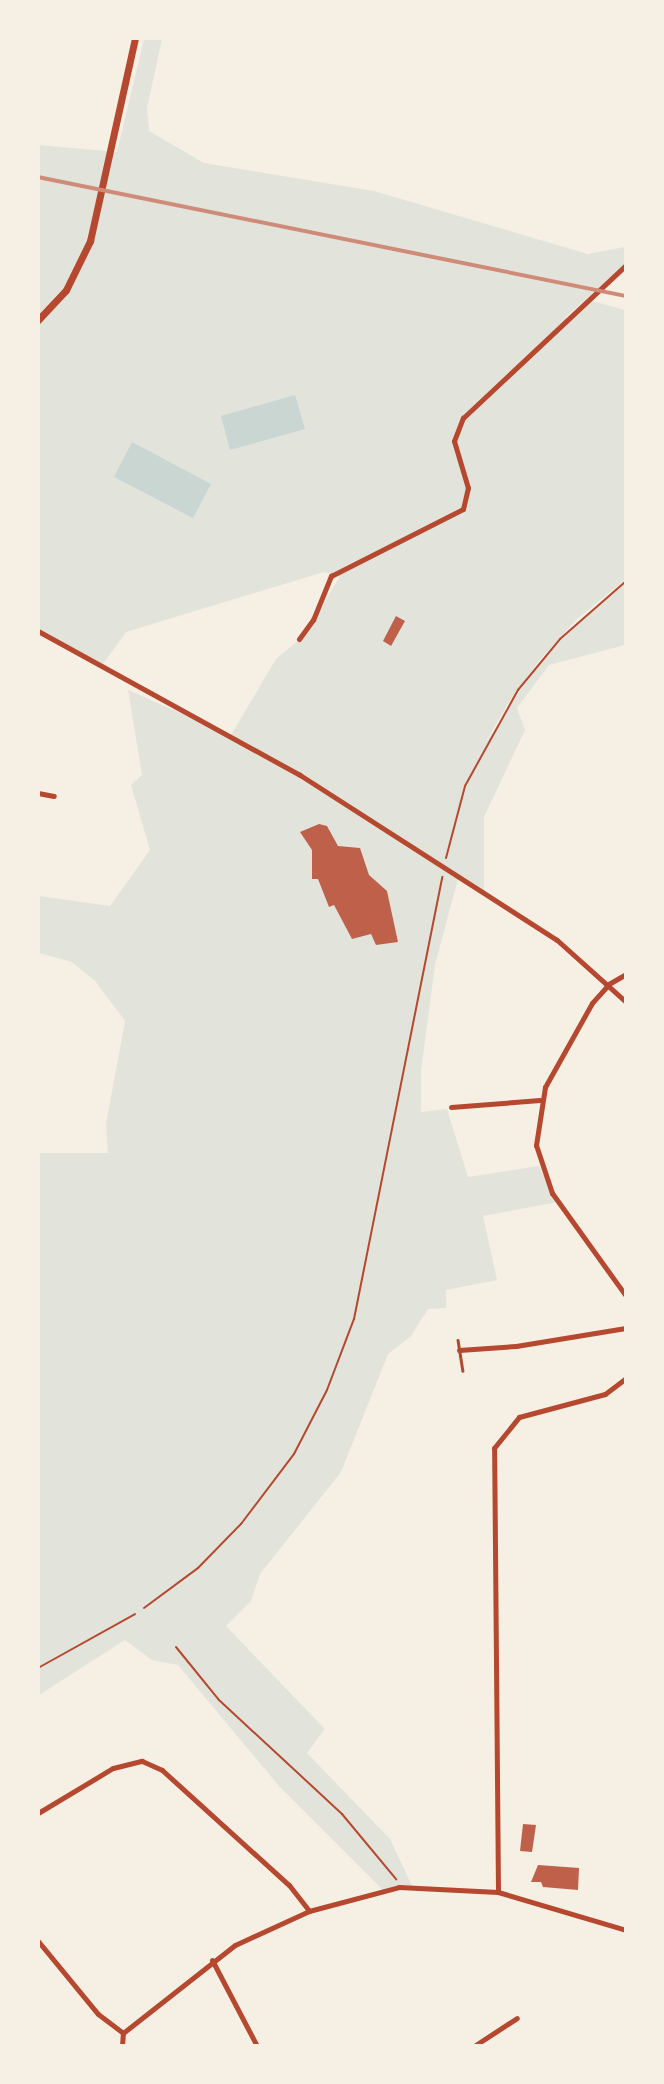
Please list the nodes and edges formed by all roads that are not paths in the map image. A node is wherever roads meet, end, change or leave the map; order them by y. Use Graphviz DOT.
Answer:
graph roads {
  1 [pos="135,38"];
  2 [pos="625,265"];
  3 [pos="38,320"];
  4 [pos="38,631"];
  5 [pos="299,639"];
  6 [pos="38,793"];
  7 [pos="54,796"];
  8 [pos="625,974"];
  9 [pos="609,984"];
  10 [pos="625,1003"];
  11 [pos="540,1100"];
  12 [pos="451,1107"];
  13 [pos="625,1296"];
  14 [pos="625,1328"];
  15 [pos="458,1340"];
  16 [pos="459,1350"];
  17 [pos="463,1371"];
  18 [pos="625,1378"];
  19 [pos="38,1813"];
  20 [pos="498,1892"];
  21 [pos="309,1911"];
  22 [pos="625,1930"];
  23 [pos="38,1941"];
  24 [pos="212,1961"];
  25 [pos="517,2018"];
  26 [pos="123,2033"];
  27 [pos="122,2046"];
  28 [pos="257,2046"];
  29 [pos="474,2046"];
  1 -- 3 [label="street"];
  2 -- 5 [label="street"];
  4 -- 9 [label="street"];
  6 -- 7 [label="street"];
  8 -- 9 [label="street"];
  9 -- 10 [label="street"];
  9 -- 11 [label="street"];
  11 -- 12 [label="street"];
  11 -- 13 [label="street"];
  14 -- 16 [label="street"];
  15 -- 16 [label="lane"];
  16 -- 17 [label="lane"];
  18 -- 20 [label="street"];
  19 -- 21 [label="street"];
  20 -- 21 [label="street"];
  20 -- 22 [label="street"];
  21 -- 24 [label="street"];
  23 -- 26 [label="street"];
  24 -- 26 [label="street"];
  24 -- 28 [label="street"];
  25 -- 29 [label="street"];
  26 -- 27 [label="street"];
}
